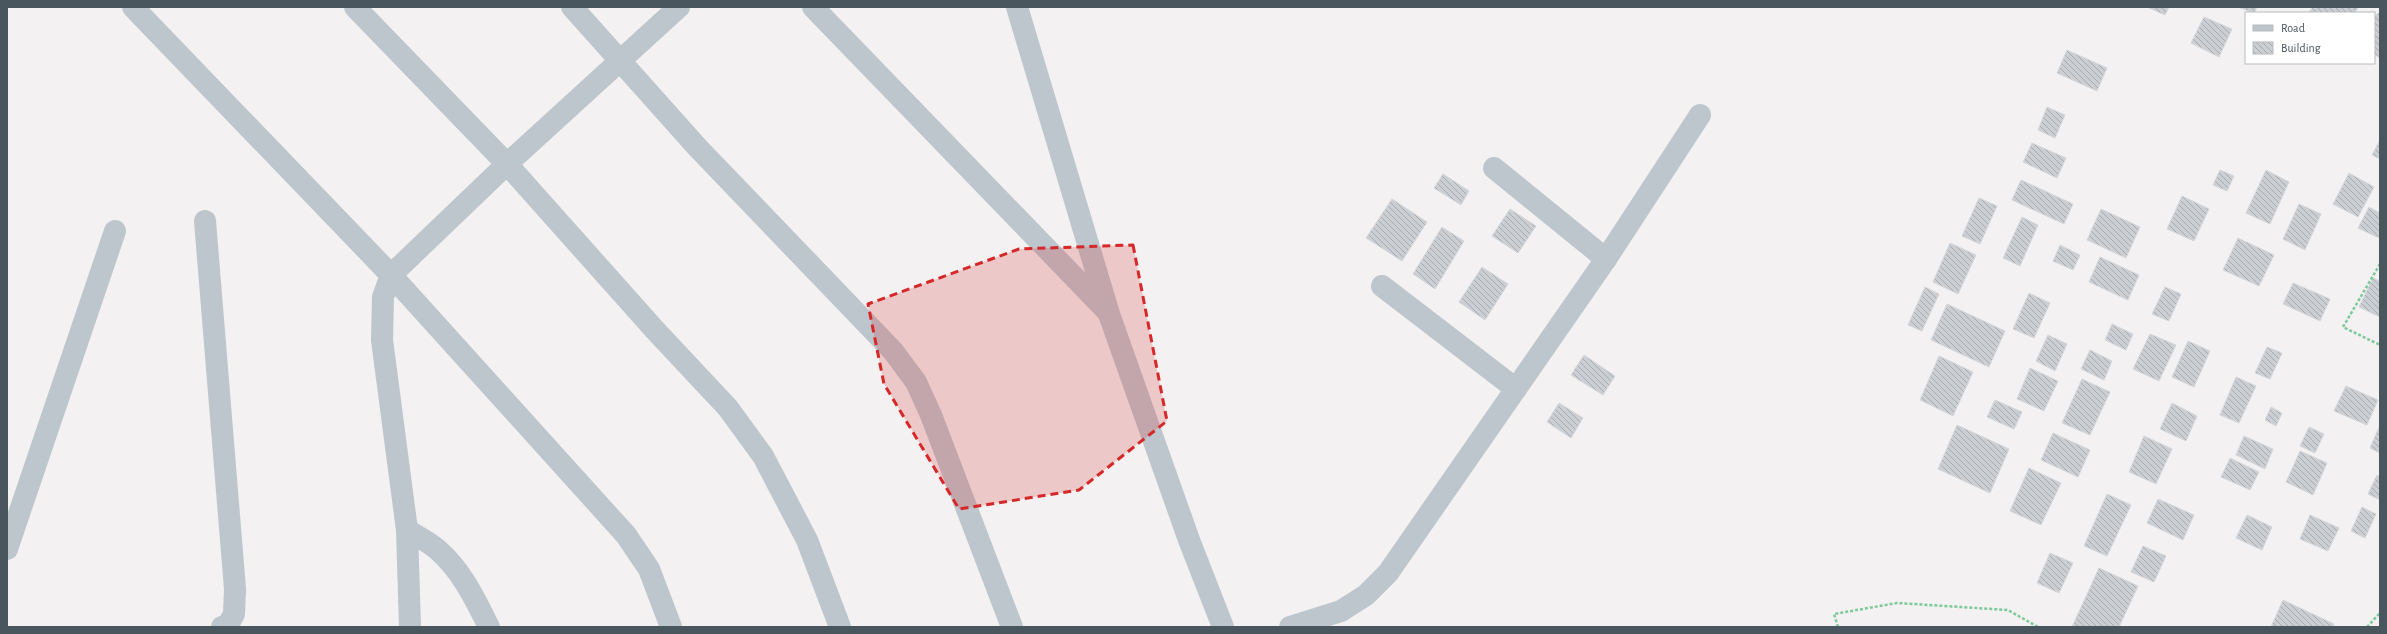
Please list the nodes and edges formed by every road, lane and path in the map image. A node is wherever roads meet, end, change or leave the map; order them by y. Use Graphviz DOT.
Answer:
graph roads {
  1 [pos="133,7"];
  2 [pos="355,7"];
  3 [pos="572,7"];
  4 [pos="679,7"];
  5 [pos="813,7"];
  6 [pos="1018,7"];
  7 [pos="621,60"];
  8 [pos="1700,115"];
  9 [pos="507,164"];
  10 [pos="1494,168"];
  11 [pos="205,221"];
  12 [pos="115,231"];
  13 [pos="1606,259"];
  14 [pos="2380,264"];
  15 [pos="391,275"];
  16 [pos="1382,286"];
  17 [pos="1109,314"];
  18 [pos="2380,344"];
  19 [pos="1516,389"];
  20 [pos="407,530"];
  21 [pos="7,549"];
  22 [pos="2380,613"];
  23 [pos="222,627"];
  24 [pos="410,627"];
  25 [pos="490,627"];
  26 [pos="671,627"];
  27 [pos="840,627"];
  28 [pos="1012,627"];
  29 [pos="1224,627"];
  30 [pos="1290,627"];
  31 [pos="1838,627"];
  32 [pos="2038,627"];
  33 [pos="2367,627"];
  1 -- 15 [label="street"];
  2 -- 9 [label="street"];
  3 -- 7 [label="street"];
  4 -- 7 [label="street"];
  5 -- 17 [label="street"];
  6 -- 17 [label="street"];
  7 -- 9 [label="street"];
  7 -- 28 [label="street"];
  8 -- 13 [label="street"];
  9 -- 15 [label="street"];
  9 -- 27 [label="street"];
  10 -- 13 [label="street"];
  11 -- 23 [label="street"];
  12 -- 21 [label="street"];
  13 -- 19 [label="street"];
  14 -- 18 [label="path"];
  15 -- 20 [label="street"];
  15 -- 26 [label="street"];
  16 -- 19 [label="street"];
  17 -- 29 [label="street"];
  19 -- 30 [label="street"];
  20 -- 24 [label="street"];
  20 -- 25 [label="street"];
  22 -- 33 [label="path"];
  31 -- 32 [label="path"];
}
